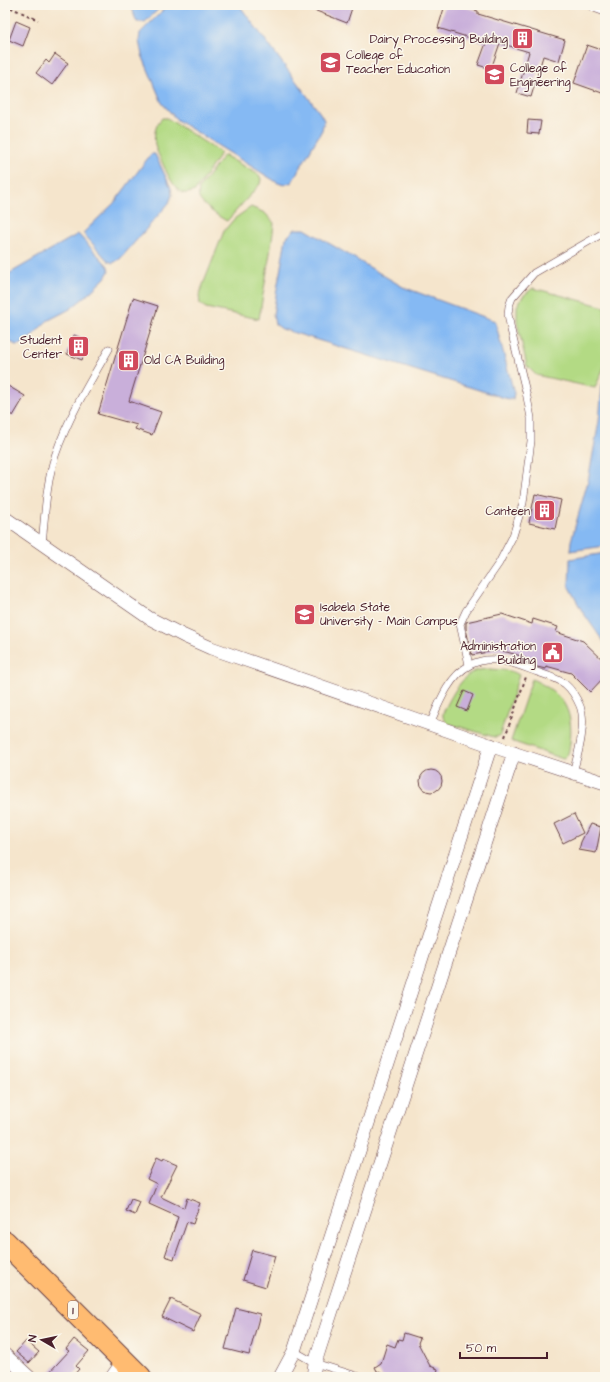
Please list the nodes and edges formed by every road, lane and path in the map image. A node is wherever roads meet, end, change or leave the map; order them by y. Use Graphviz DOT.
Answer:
graph roads {
  1 [pos="594,5"];
  2 [pos="5,6"];
  3 [pos="605,9"];
  4 [pos="38,20"];
  5 [pos="605,232"];
  6 [pos="108,349"];
  7 [pos="5,518"];
  8 [pos="42,544"];
  9 [pos="469,665"];
  10 [pos="529,668"];
  11 [pos="430,724"];
  12 [pos="496,747"];
  13 [pos="514,753"];
  14 [pos="573,772"];
  15 [pos="605,783"];
  16 [pos="5,1242"];
  17 [pos="294,1351"];
  18 [pos="5,1355"];
  19 [pos="315,1363"];
  20 [pos="118,1369"];
  21 [pos="29,1377"];
  22 [pos="140,1377"];
  23 [pos="280,1377"];
  24 [pos="313,1377"];
  25 [pos="360,1377"];
  1 -- 3 [label="street"];
  2 -- 4 [label="path"];
  5 -- 9 [label="lane"];
  6 -- 8 [label="lane"];
  7 -- 8 [label="street"];
  8 -- 11 [label="street"];
  9 -- 10 [label="lane"];
  9 -- 11 [label="lane"];
  10 -- 12 [label="path"];
  10 -- 14 [label="lane"];
  11 -- 12 [label="street"];
  12 -- 13 [label="street"];
  12 -- 17 [label="street"];
  13 -- 14 [label="street"];
  13 -- 19 [label="street"];
  14 -- 15 [label="street"];
  16 -- 20 [label="highway, 1"];
  17 -- 19 [label="lane"];
  17 -- 23 [label="street"];
  18 -- 21 [label="street"];
  19 -- 24 [label="street"];
  19 -- 25 [label="lane"];
  20 -- 22 [label="highway, 1"];
}
